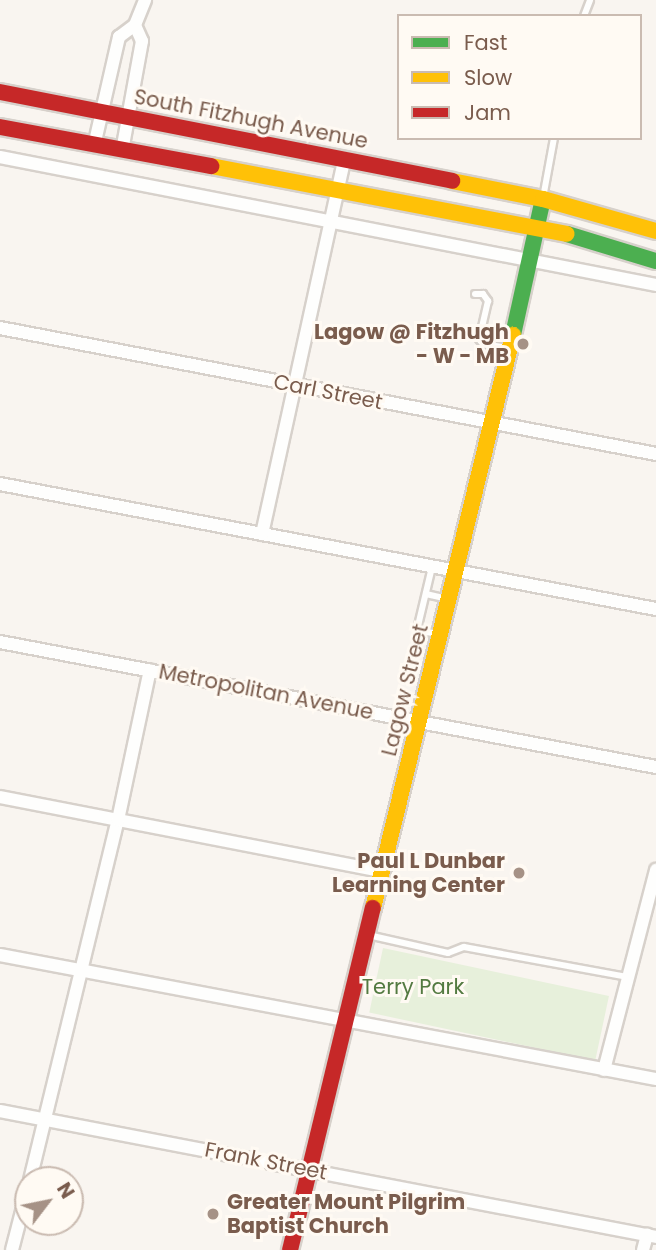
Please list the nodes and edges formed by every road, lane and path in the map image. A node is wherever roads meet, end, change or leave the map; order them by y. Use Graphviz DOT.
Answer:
graph roads {
  1 [pos="145,0"];
  2 [pos="135,25"];
  3 [pos="0,92"];
  4 [pos="101,112"];
  5 [pos="129,116"];
  6 [pos="0,127"];
  7 [pos="554,140"];
  8 [pos="94,146"];
  9 [pos="122,151"];
  10 [pos="0,157"];
  11 [pos="345,158"];
  12 [pos="338,192"];
  13 [pos="543,199"];
  14 [pos="331,222"];
  15 [pos="537,226"];
  16 [pos="656,231"];
  17 [pos="656,261"];
  18 [pos="531,262"];
  19 [pos="656,285"];
  20 [pos="475,294"];
  21 [pos="0,328"];
  22 [pos="510,348"];
  23 [pos="295,386"];
  24 [pos="492,422"];
  25 [pos="656,454"];
  26 [pos="0,484"];
  27 [pos="262,534"];
  28 [pos="432,567"];
  29 [pos="455,572"];
  30 [pos="426,594"];
  31 [pos="449,599"];
  32 [pos="656,609"];
  33 [pos="440,635"];
  34 [pos="0,642"];
  35 [pos="150,670"];
  36 [pos="418,722"];
  37 [pos="656,767"];
  38 [pos="0,797"];
  39 [pos="118,820"];
  40 [pos="656,870"];
  41 [pos="382,871"];
  42 [pos="650,924"];
  43 [pos="366,934"];
  44 [pos="0,955"];
  45 [pos="80,970"];
  46 [pos="628,977"];
  47 [pos="346,1021"];
  48 [pos="604,1070"];
  49 [pos="656,1079"];
  50 [pos="0,1111"];
  51 [pos="46,1120"];
  52 [pos="34,1166"];
  53 [pos="310,1169"];
  54 [pos="651,1236"];
  55 [pos="290,1250"];
  56 [pos="643,1250"];
  1 -- 2 [label="street"];
  2 -- 4 [label="street"];
  2 -- 5 [label="street"];
  3 -- 4 [label="main road, South Fitzhugh Avenue"];
  4 -- 5 [label="main road, South Fitzhugh Avenue"];
  4 -- 8 [label="street"];
  5 -- 9 [label="street"];
  5 -- 11 [label="main road, South Fitzhugh Avenue"];
  6 -- 8 [label="main road"];
  7 -- 13 [label="lane, Lagow Street"];
  8 -- 9 [label="main road"];
  9 -- 12 [label="main road"];
  10 -- 14 [label="street"];
  11 -- 12 [label="street"];
  11 -- 13 [label="main road, South Fitzhugh Avenue"];
  12 -- 14 [label="street"];
  12 -- 15 [label="main road"];
  13 -- 15 [label="main road, Lagow Street"];
  13 -- 16 [label="main road, South Fitzhugh Avenue"];
  14 -- 18 [label="street"];
  14 -- 23 [label="street"];
  15 -- 17 [label="main road"];
  15 -- 18 [label="main road, Lagow Street"];
  18 -- 19 [label="street"];
  18 -- 22 [label="main road, Lagow Street"];
  20 -- 22 [label="lane"];
  21 -- 23 [label="street, Carl Street"];
  22 -- 24 [label="main road, Lagow Street"];
  23 -- 24 [label="street, Carl Street"];
  23 -- 27 [label="street"];
  24 -- 25 [label="street, Carl Street"];
  24 -- 29 [label="main road, Lagow Street"];
  26 -- 27 [label="street"];
  27 -- 28 [label="street"];
  28 -- 29 [label="street"];
  28 -- 30 [label="lane"];
  29 -- 31 [label="main road, Lagow Street"];
  29 -- 32 [label="street"];
  30 -- 31 [label="lane"];
  30 -- 33 [label="lane"];
  31 -- 33 [label="main road, Lagow Street"];
  33 -- 36 [label="main road, Lagow Street"];
  34 -- 35 [label="street, Metropolitan Avenue"];
  35 -- 36 [label="street, Metropolitan Avenue"];
  35 -- 39 [label="street"];
  36 -- 37 [label="street, Metropolitan Avenue"];
  36 -- 41 [label="main road, Lagow Street"];
  38 -- 39 [label="street"];
  39 -- 41 [label="street"];
  39 -- 45 [label="street"];
  40 -- 42 [label="street"];
  41 -- 43 [label="main road, Lagow Street"];
  42 -- 46 [label="street"];
  43 -- 46 [label="lane"];
  43 -- 47 [label="main road, Lagow Street"];
  44 -- 45 [label="street"];
  45 -- 47 [label="street"];
  45 -- 51 [label="street"];
  46 -- 48 [label="street"];
  47 -- 48 [label="street"];
  47 -- 53 [label="main road, Lagow Street"];
  48 -- 49 [label="street"];
  50 -- 51 [label="street, Frank Street"];
  51 -- 52 [label="street"];
  51 -- 53 [label="street, Frank Street"];
  53 -- 54 [label="street, Frank Street"];
  53 -- 55 [label="main road, Lagow Street"];
  54 -- 56 [label="street"];
}
